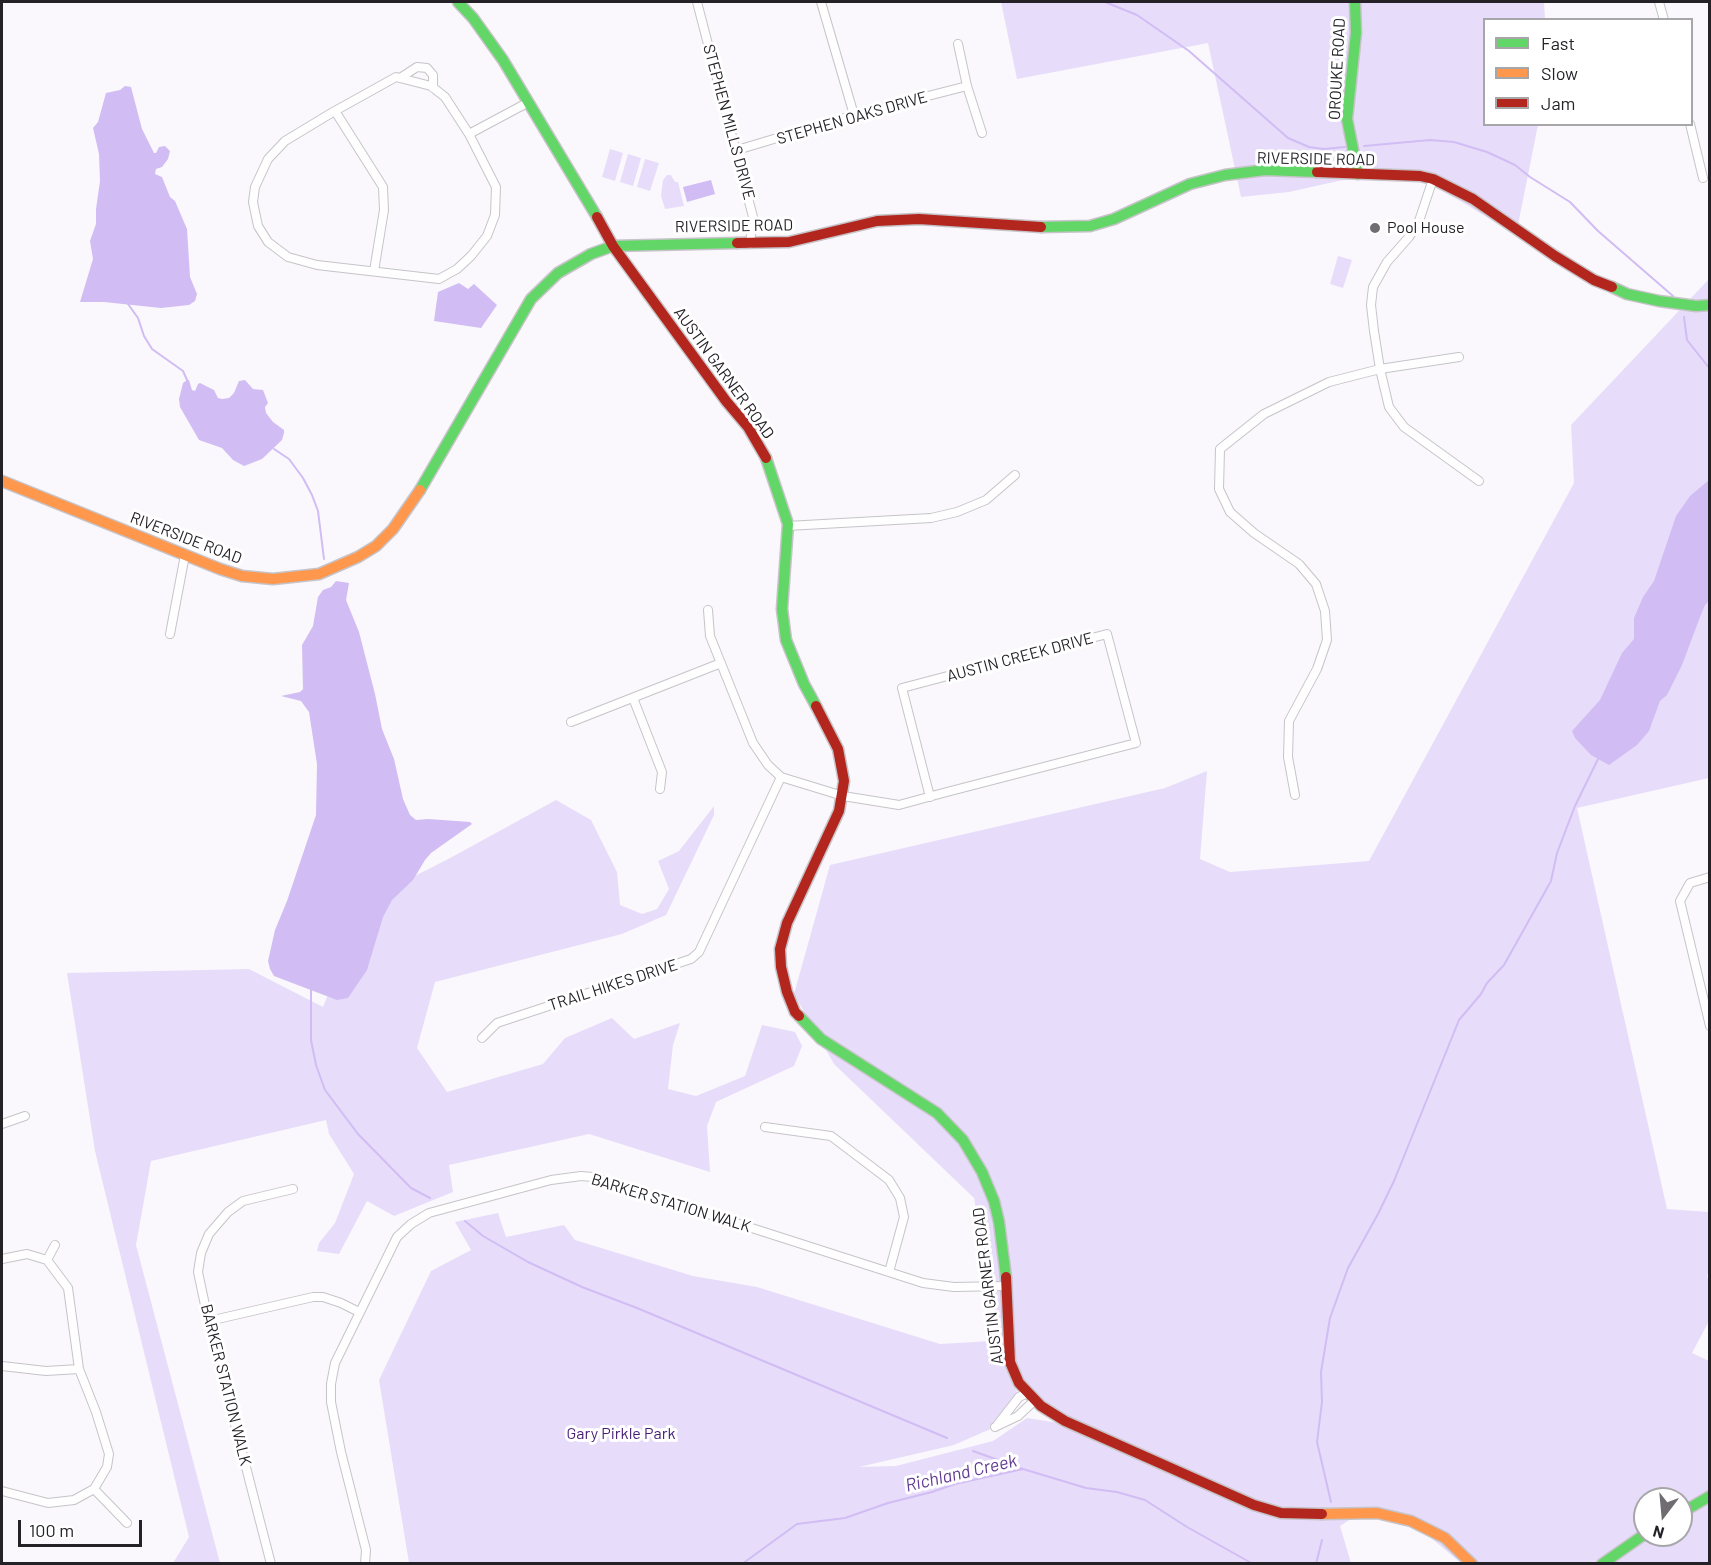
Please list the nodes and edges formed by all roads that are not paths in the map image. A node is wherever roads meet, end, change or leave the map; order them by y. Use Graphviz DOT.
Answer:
graph roads {
  1 [pos="458,2"];
  2 [pos="697,2"];
  3 [pos="821,2"];
  4 [pos="1355,2"];
  5 [pos="1659,2"];
  6 [pos="1663,18"];
  7 [pos="958,44"];
  8 [pos="400,78"];
  9 [pos="967,86"];
  10 [pos="433,88"];
  11 [pos="527,103"];
  12 [pos="335,111"];
  13 [pos="854,116"];
  14 [pos="1690,126"];
  15 [pos="982,133"];
  16 [pos="470,134"];
  17 [pos="737,150"];
  18 [pos="1358,174"];
  19 [pos="1703,178"];
  20 [pos="1433,179"];
  21 [pos="750,244"];
  22 [pos="612,246"];
  23 [pos="374,271"];
  24 [pos="1710,305"];
  25 [pos="1459,357"];
  26 [pos="1380,369"];
  27 [pos="1015,476"];
  28 [pos="2,481"];
  29 [pos="1479,481"];
  30 [pos="787,526"];
  31 [pos="185,555"];
  32 [pos="708,610"];
  33 [pos="170,634"];
  34 [pos="721,663"];
  35 [pos="633,698"];
  36 [pos="571,722"];
  37 [pos="781,777"];
  38 [pos="660,789"];
  39 [pos="1295,795"];
  40 [pos="843,796"];
  41 [pos="930,797"];
  42 [pos="1710,877"];
  43 [pos="1710,1026"];
  44 [pos="482,1038"];
  45 [pos="25,1116"];
  46 [pos="2,1124"];
  47 [pos="765,1127"];
  48 [pos="293,1189"];
  49 [pos="55,1245"];
  50 [pos="2,1259"];
  51 [pos="47,1260"];
  52 [pos="889,1272"];
  53 [pos="1007,1286"];
  54 [pos="359,1312"];
  55 [pos="209,1321"];
  56 [pos="2,1366"];
  57 [pos="79,1369"];
  58 [pos="1032,1396"];
  59 [pos="94,1489"];
  60 [pos="2,1491"];
  61 [pos="1710,1496"];
  62 [pos="1693,1506"];
  63 [pos="126,1523"];
  64 [pos="1633,1542"];
  65 [pos="271,1563"];
  66 [pos="366,1563"];
  67 [pos="1472,1563"];
  68 [pos="1602,1563"];
  1 -- 11 [label="street, AUSTIN GARNER ROAD"];
  2 -- 17 [label="street, STEPHEN MILLS DRIVE"];
  3 -- 13 [label="street"];
  4 -- 18 [label="street, OROUKE ROAD"];
  5 -- 6 [label="street"];
  7 -- 9 [label="street"];
  8 -- 10 [label="street"];
  8 -- 10 [label="street"];
  8 -- 12 [label="street"];
  9 -- 13 [label="street, STEPHEN OAKS DRIVE"];
  9 -- 15 [label="street"];
  10 -- 16 [label="street"];
  11 -- 16 [label="street"];
  11 -- 22 [label="street, AUSTIN GARNER ROAD"];
  12 -- 23 [label="street"];
  12 -- 23 [label="street"];
  13 -- 17 [label="street, STEPHEN OAKS DRIVE"];
  14 -- 19 [label="street"];
  16 -- 23 [label="street"];
  17 -- 21 [label="street, STEPHEN MILLS DRIVE"];
  18 -- 20 [label="street, RIVERSIDE ROAD"];
  18 -- 21 [label="street, RIVERSIDE ROAD"];
  20 -- 24 [label="street, RIVERSIDE ROAD"];
  20 -- 26 [label="street"];
  21 -- 22 [label="street, RIVERSIDE ROAD"];
  22 -- 30 [label="street, AUSTIN GARNER ROAD"];
  22 -- 31 [label="street, RIVERSIDE ROAD"];
  25 -- 26 [label="street"];
  26 -- 29 [label="street"];
  26 -- 39 [label="street"];
  27 -- 30 [label="street"];
  28 -- 31 [label="street, RIVERSIDE ROAD"];
  30 -- 40 [label="street, AUSTIN GARNER ROAD"];
  31 -- 33 [label="street"];
  32 -- 34 [label="street"];
  34 -- 35 [label="street"];
  34 -- 37 [label="street"];
  35 -- 36 [label="street"];
  35 -- 38 [label="street"];
  37 -- 40 [label="street, AUSTIN CREEK DRIVE"];
  37 -- 44 [label="street, TRAIL HIKES DRIVE"];
  40 -- 41 [label="street, AUSTIN CREEK DRIVE"];
  40 -- 53 [label="street, AUSTIN GARNER ROAD"];
  41 -- 41 [label="street, AUSTIN CREEK DRIVE"];
  42 -- 43 [label="street"];
  45 -- 46 [label="street"];
  47 -- 52 [label="street"];
  48 -- 55 [label="street, BARKER STATION WALK"];
  49 -- 51 [label="street"];
  50 -- 51 [label="street"];
  51 -- 57 [label="street"];
  52 -- 53 [label="street, BARKER STATION WALK"];
  52 -- 54 [label="street, BARKER STATION WALK"];
  53 -- 58 [label="street, AUSTIN GARNER ROAD"];
  54 -- 55 [label="street"];
  54 -- 66 [label="street, BARKER STATION WALK"];
  55 -- 65 [label="street, BARKER STATION WALK"];
  56 -- 57 [label="street"];
  57 -- 59 [label="street"];
  58 -- 58 [label="street"];
  58 -- 67 [label="street, AUSTIN GARNER ROAD"];
  59 -- 60 [label="street"];
  59 -- 63 [label="street"];
  61 -- 62 [label="street"];
  64 -- 68 [label="street"];
}
